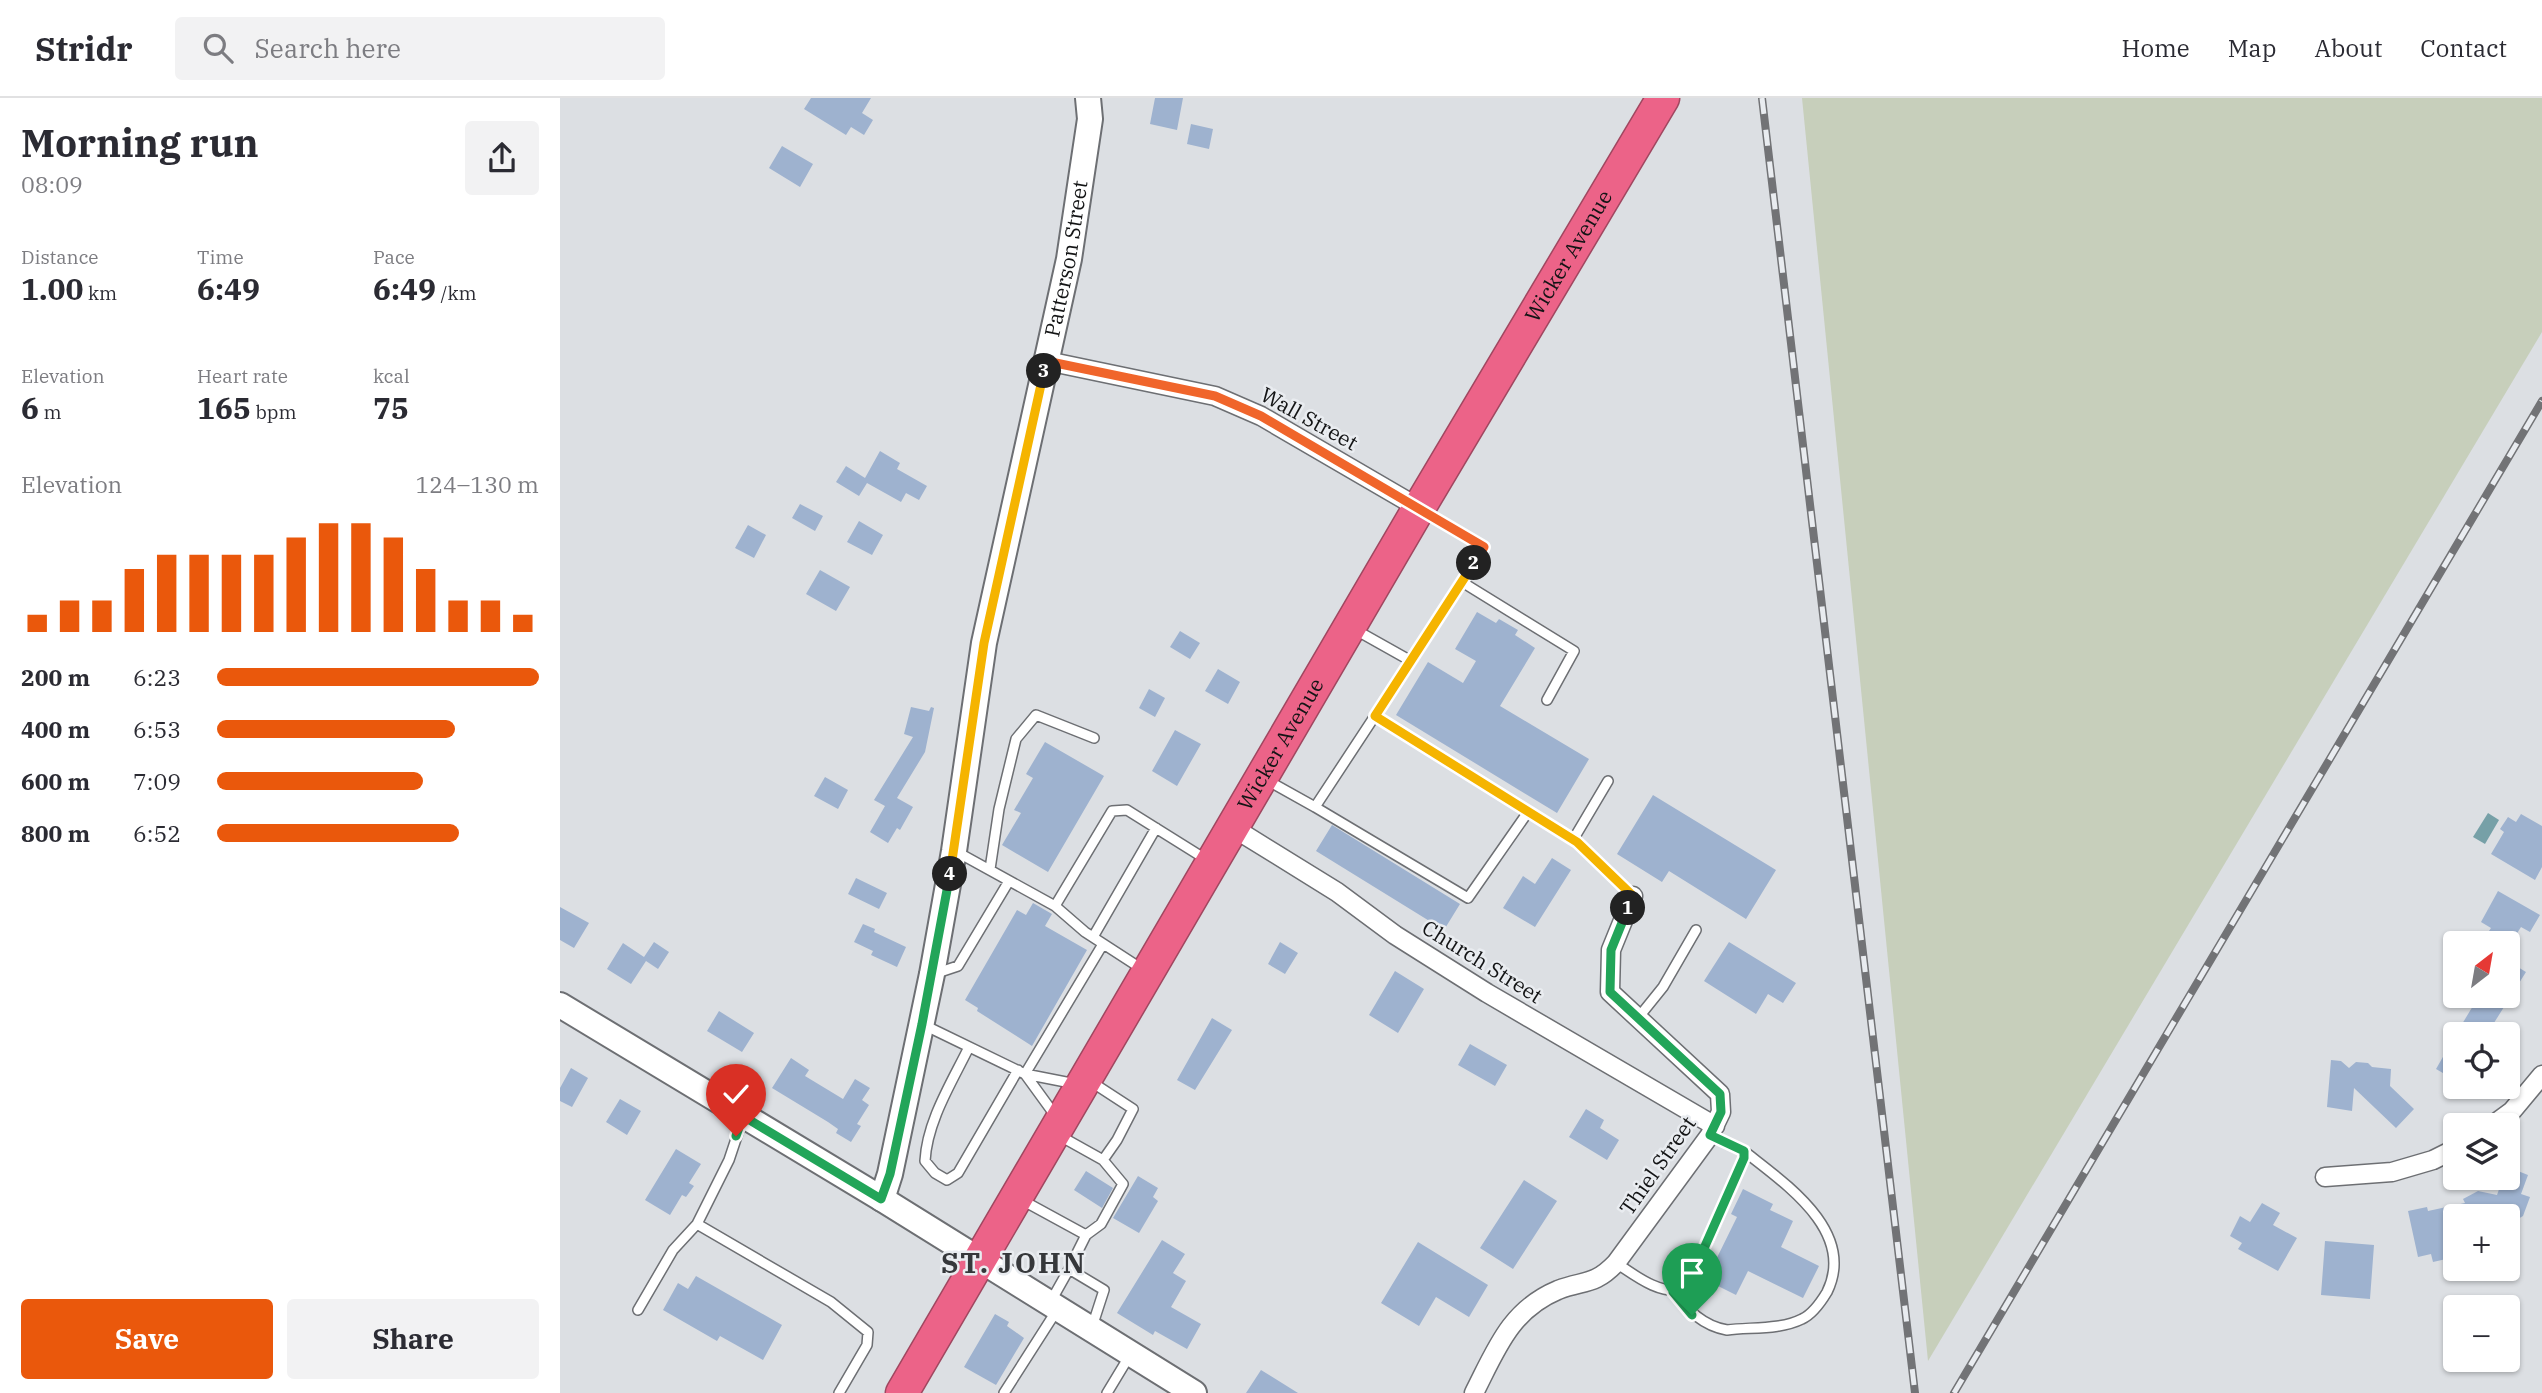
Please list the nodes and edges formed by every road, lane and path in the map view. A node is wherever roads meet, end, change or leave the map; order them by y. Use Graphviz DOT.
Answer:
graph roads {
  1 [pos="1088,98"];
  2 [pos="1663,98"];
  3 [pos="1046,361"];
  4 [pos="1419,508"];
  5 [pos="1462,582"];
  6 [pos="1350,626"];
  7 [pos="1411,661"];
  8 [pos="1547,700"];
  9 [pos="1375,716"];
  10 [pos="1094,738"];
  11 [pos="1261,778"];
  12 [pos="1608,781"];
  13 [pos="1315,807"];
  14 [pos="1528,812"];
  15 [pos="1232,827"];
  16 [pos="1156,828"];
  17 [pos="1573,840"];
  18 [pos="954,851"];
  19 [pos="1211,862"];
  20 [pos="990,870"];
  21 [pos="1009,881"];
  22 [pos="1633,896"];
  23 [pos="1055,906"];
  24 [pos="1696,930"];
  25 [pos="1093,937"];
  26 [pos="1103,944"];
  27 [pos="1147,972"];
  28 [pos="932,974"];
  29 [pos="560,1005"];
  30 [pos="1638,1018"];
  31 [pos="922,1024"];
  32 [pos="970,1047"];
  33 [pos="1022,1072"];
  34 [pos="2542,1075"];
  35 [pos="1083,1082"];
  36 [pos="2509,1113"];
  37 [pos="743,1116"];
  38 [pos="1057,1127"];
  39 [pos="1712,1130"];
  40 [pos="1744,1151"];
  41 [pos="2443,1155"];
  42 [pos="1103,1160"];
  43 [pos="2325,1177"];
  44 [pos="1017,1197"];
  45 [pos="881,1199"];
  46 [pos="696,1224"];
  47 [pos="1086,1235"];
  48 [pos="980,1260"];
  49 [pos="1616,1263"];
  50 [pos="1069,1269"];
  51 [pos="1673,1292"];
  52 [pos="1054,1306"];
  53 [pos="638,1310"];
  54 [pos="1091,1329"];
  55 [pos="1131,1354"];
  56 [pos="839,1393"];
  57 [pos="902,1393"];
  58 [pos="1004,1393"];
  59 [pos="1107,1393"];
  60 [pos="1194,1393"];
  61 [pos="1474,1393"];
  1 -- 3 [label="street, Patterson Street"];
  2 -- 4 [label="highway, Wicker Avenue"];
  3 -- 4 [label="street, Wall Street"];
  3 -- 18 [label="street, Patterson Street"];
  4 -- 5 [label="lane"];
  4 -- 6 [label="highway, Wicker Avenue"];
  5 -- 7 [label="lane"];
  5 -- 8 [label="lane"];
  6 -- 7 [label="lane"];
  6 -- 11 [label="highway, Wicker Avenue"];
  7 -- 9 [label="lane"];
  9 -- 13 [label="lane"];
  9 -- 14 [label="lane"];
  10 -- 20 [label="lane"];
  11 -- 13 [label="lane"];
  11 -- 15 [label="highway, Wicker Avenue"];
  12 -- 17 [label="lane"];
  13 -- 14 [label="lane"];
  14 -- 17 [label="lane"];
  15 -- 19 [label="highway, Wicker Avenue"];
  15 -- 39 [label="street, Church Street"];
  16 -- 19 [label="lane"];
  16 -- 23 [label="lane"];
  16 -- 25 [label="lane"];
  17 -- 22 [label="lane"];
  18 -- 20 [label="lane"];
  18 -- 28 [label="street, Patterson Street"];
  19 -- 27 [label="highway, Wicker Avenue"];
  20 -- 21 [label="lane"];
  21 -- 23 [label="lane"];
  21 -- 28 [label="lane"];
  22 -- 30 [label="street, Thiel Street"];
  23 -- 25 [label="lane"];
  24 -- 30 [label="lane"];
  25 -- 26 [label="lane"];
  26 -- 27 [label="lane"];
  26 -- 33 [label="lane"];
  27 -- 35 [label="highway, Wicker Avenue"];
  28 -- 31 [label="street, Patterson Street"];
  29 -- 37 [label="street"];
  30 -- 39 [label="street, Thiel Street"];
  31 -- 32 [label="lane"];
  31 -- 45 [label="street, Patterson Street"];
  32 -- 33 [label="lane"];
  32 -- 33 [label="lane"];
  33 -- 35 [label="lane"];
  33 -- 38 [label="lane"];
  34 -- 36 [label="street"];
  35 -- 38 [label="highway, Wicker Avenue"];
  35 -- 42 [label="lane"];
  37 -- 45 [label="street"];
  37 -- 46 [label="lane"];
  38 -- 42 [label="lane"];
  38 -- 44 [label="highway, Wicker Avenue"];
  39 -- 40 [label="lane"];
  39 -- 49 [label="street, Thiel Street"];
  40 -- 51 [label="lane"];
  40 -- 51 [label="lane"];
  41 -- 43 [label="street"];
  42 -- 47 [label="lane"];
  44 -- 47 [label="lane"];
  44 -- 48 [label="highway, Wicker Avenue"];
  45 -- 48 [label="street"];
  46 -- 53 [label="lane"];
  46 -- 56 [label="lane"];
  47 -- 50 [label="lane"];
  48 -- 52 [label="street"];
  48 -- 57 [label="highway, Wicker Avenue"];
  49 -- 51 [label="lane"];
  49 -- 61 [label="street, Thiel Street"];
  50 -- 52 [label="lane"];
  50 -- 54 [label="lane"];
  52 -- 54 [label="street"];
  52 -- 58 [label="lane"];
  54 -- 55 [label="street"];
  55 -- 59 [label="lane"];
  55 -- 60 [label="street"];
}
